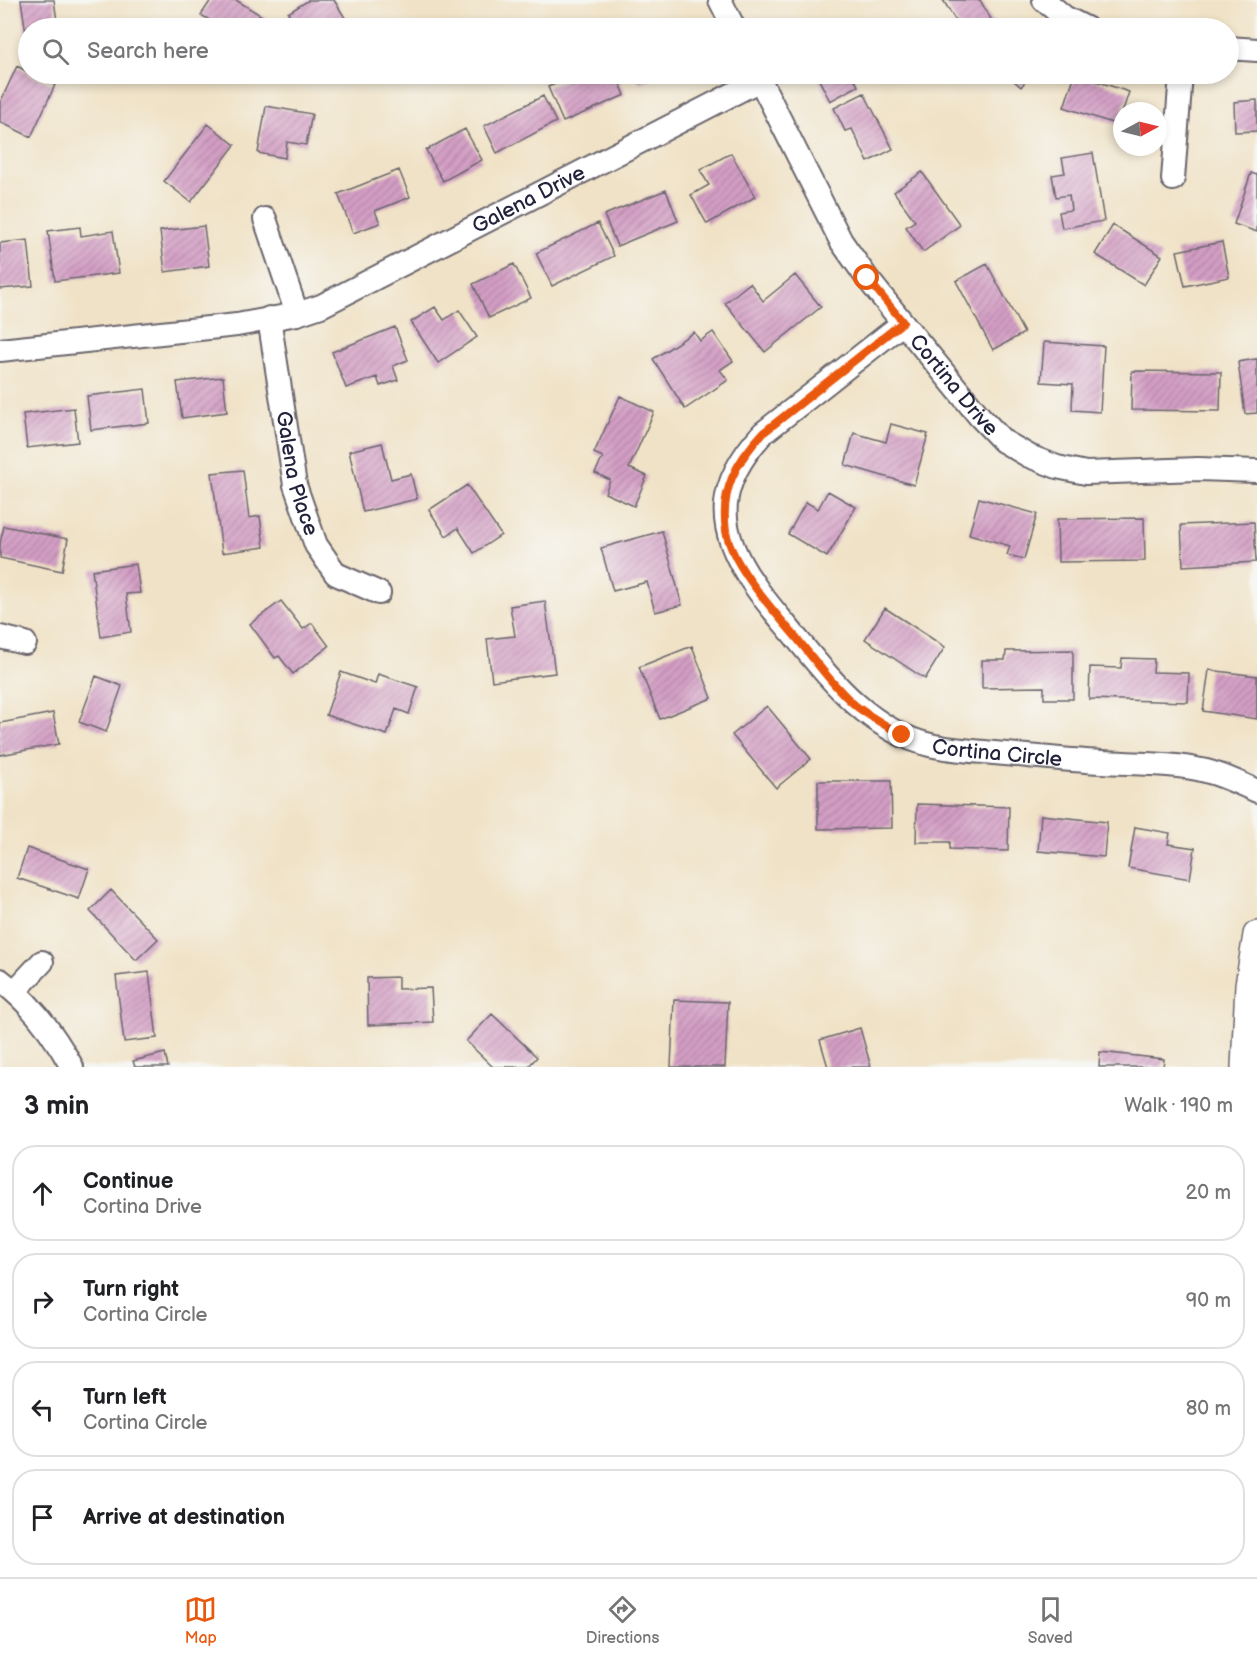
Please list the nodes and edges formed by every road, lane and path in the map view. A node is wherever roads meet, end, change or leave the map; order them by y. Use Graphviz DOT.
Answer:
graph roads {
  1 [pos="720,0"];
  2 [pos="1044,0"];
  3 [pos="729,18"];
  4 [pos="1066,18"];
  5 [pos="1239,49"];
  6 [pos="1257,50"];
  7 [pos="745,84"];
  8 [pos="762,84"];
  9 [pos="1180,84"];
  10 [pos="1173,179"];
  11 [pos="265,219"];
  12 [pos="297,314"];
  13 [pos="269,318"];
  14 [pos="903,322"];
  15 [pos="0,350"];
  16 [pos="1257,471"];
  17 [pos="379,593"];
  18 [pos="0,637"];
  19 [pos="25,643"];
  20 [pos="1257,791"];
  21 [pos="1257,935"];
  22 [pos="42,962"];
  23 [pos="8,986"];
  24 [pos="72,1067"];
  25 [pos="1245,1067"];
  1 -- 3 [label="street"];
  2 -- 4 [label="street"];
  5 -- 6 [label="street"];
  7 -- 12 [label="street, Galena Drive"];
  8 -- 14 [label="street, Cortina Drive"];
  9 -- 10 [label="street"];
  11 -- 12 [label="street"];
  12 -- 13 [label="street, Galena Drive"];
  13 -- 15 [label="street, Galena Drive"];
  13 -- 17 [label="street, Galena Place"];
  14 -- 16 [label="street, Cortina Drive"];
  14 -- 20 [label="street, Cortina Circle"];
  18 -- 19 [label="street"];
  21 -- 25 [label="street"];
  22 -- 23 [label="street"];
  23 -- 24 [label="street"];
}
